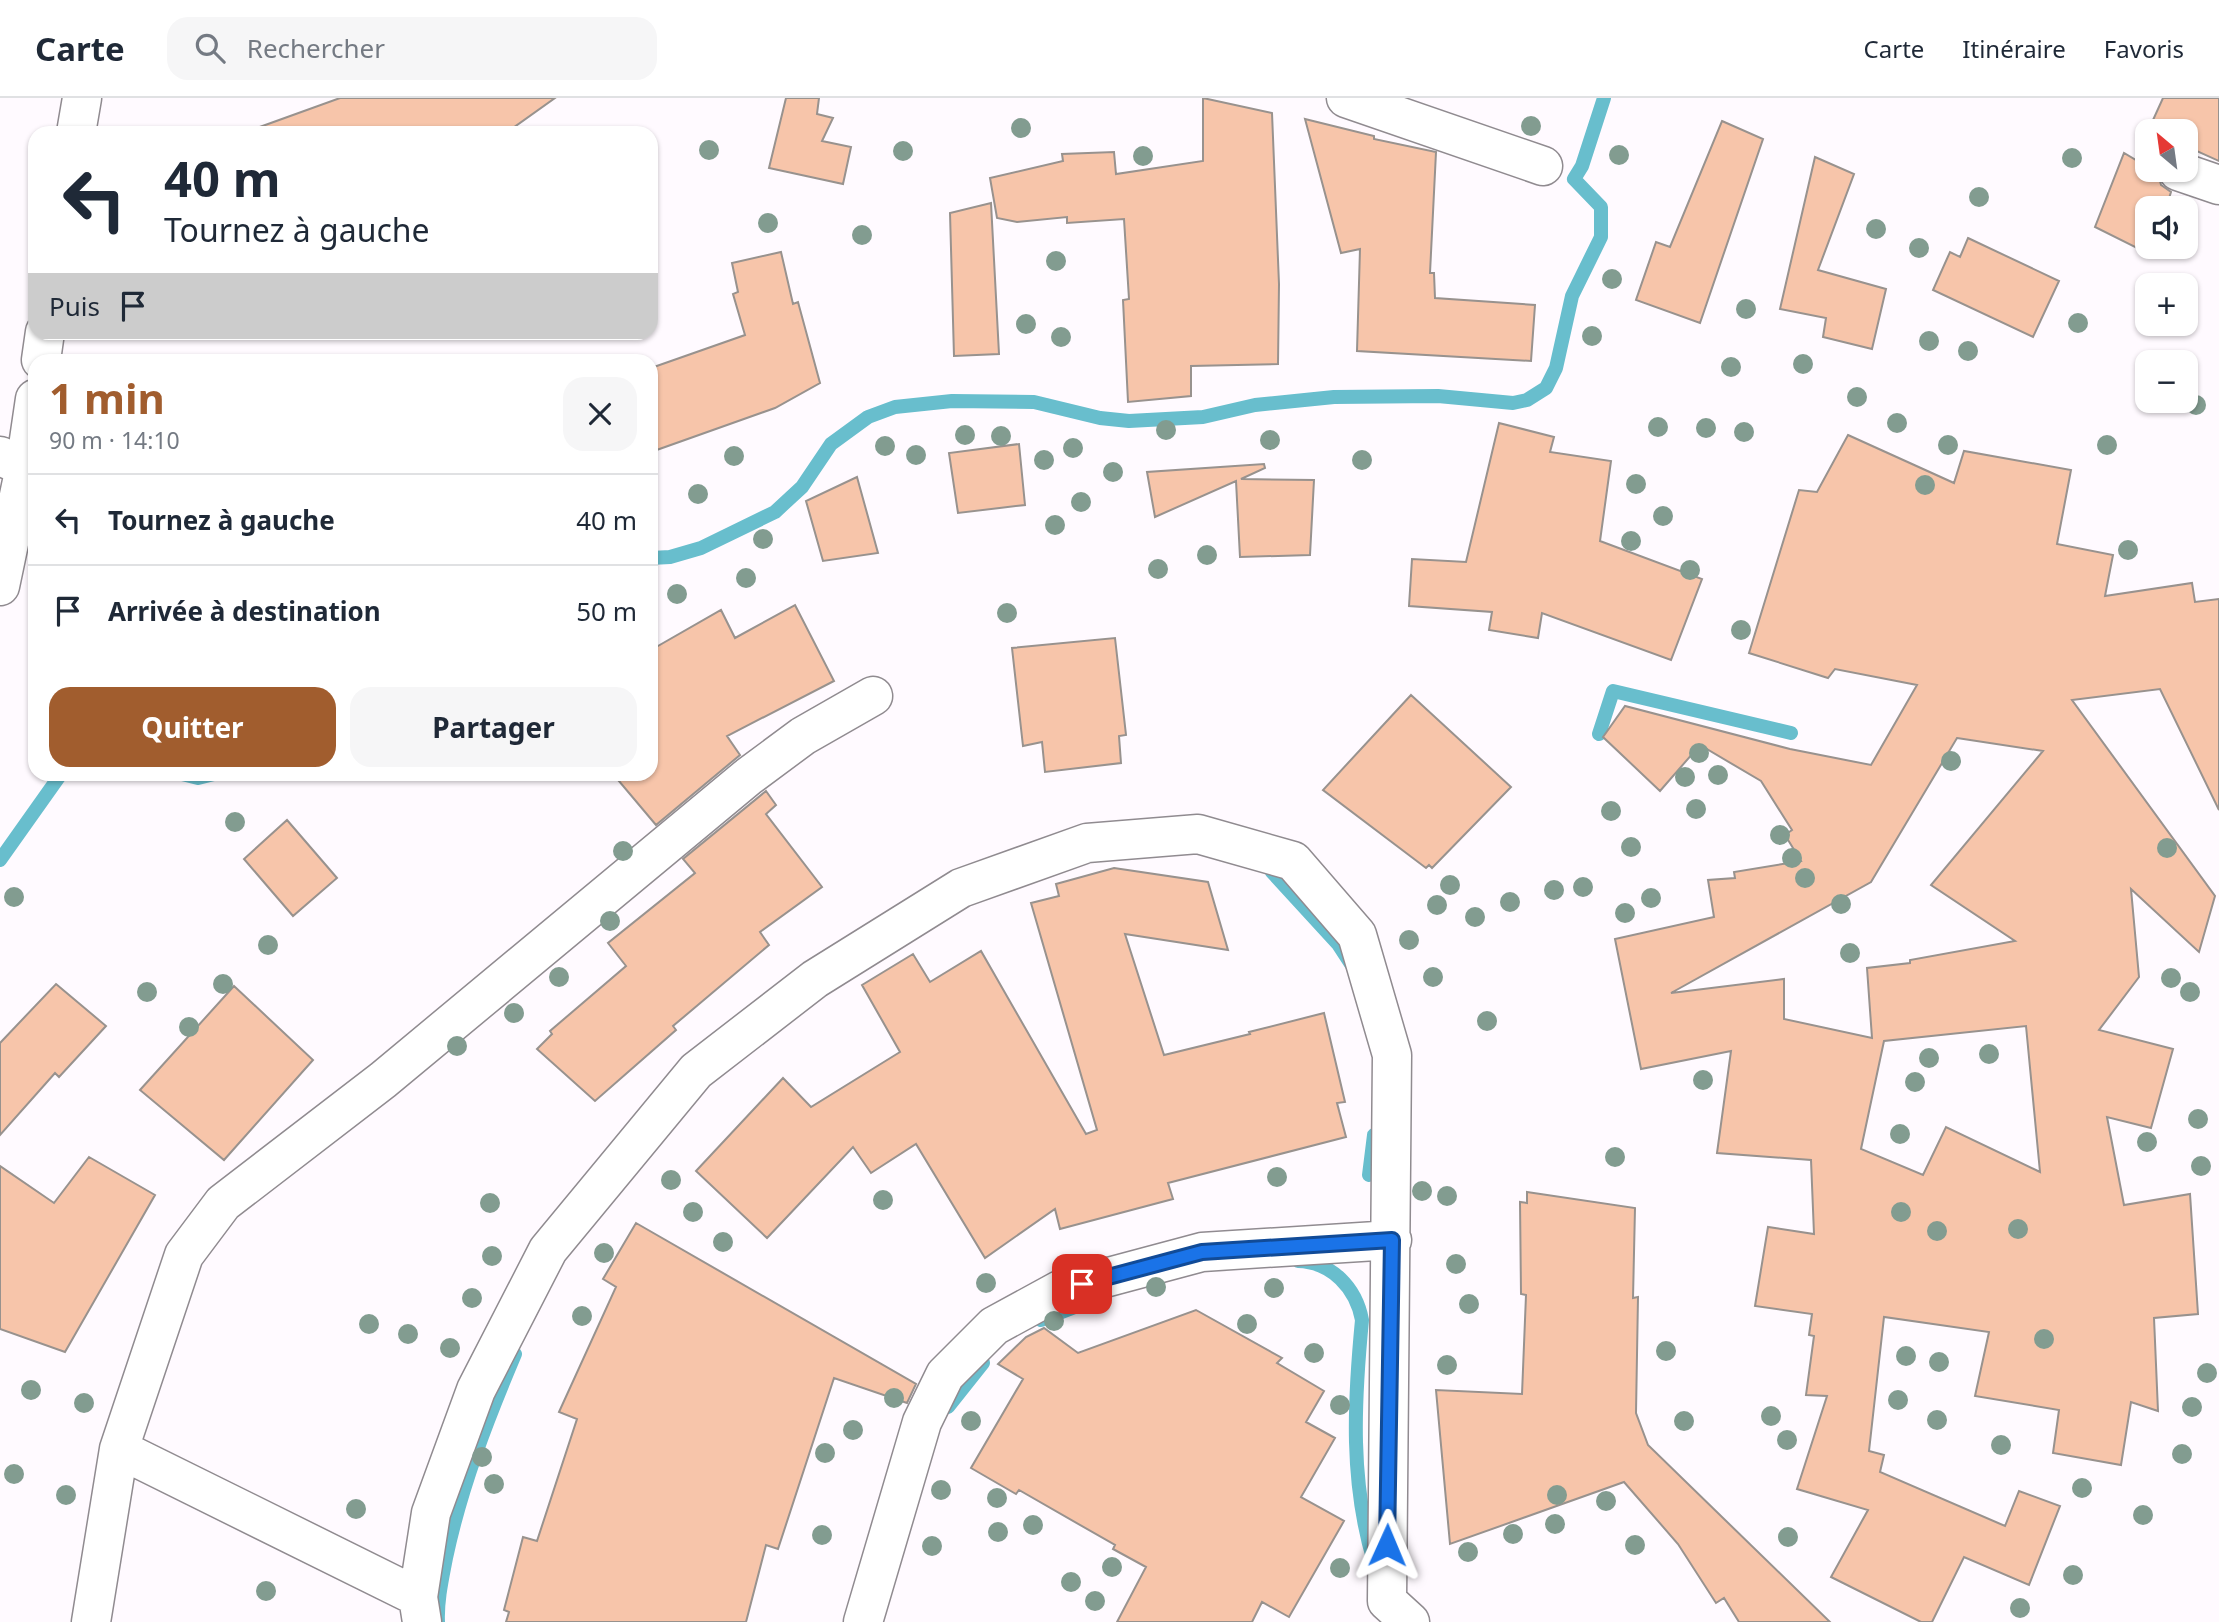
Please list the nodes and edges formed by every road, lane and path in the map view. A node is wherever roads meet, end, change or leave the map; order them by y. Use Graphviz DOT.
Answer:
graph roads {
  1 [pos="82,98"];
  2 [pos="1346,98"];
  3 [pos="77,126"];
  4 [pos="1544,166"];
  5 [pos="2198,178"];
  6 [pos="2219,185"];
  7 [pos="28,418"];
  8 [pos="12,462"];
  9 [pos="0,586"];
  10 [pos="873,696"];
  11 [pos="1392,1240"];
  12 [pos="119,1449"];
  13 [pos="420,1610"];
  14 [pos="1391,1615"];
  15 [pos="91,1622"];
  16 [pos="863,1622"];
  1 -- 3 [label="street"];
  2 -- 4 [label="street"];
  5 -- 6 [label="street"];
  7 -- 8 [label="street"];
  8 -- 9 [label="street"];
  10 -- 12 [label="street"];
  11 -- 13 [label="street"];
  11 -- 14 [label="street"];
  11 -- 16 [label="street"];
  12 -- 13 [label="street"];
  12 -- 15 [label="street"];
}
